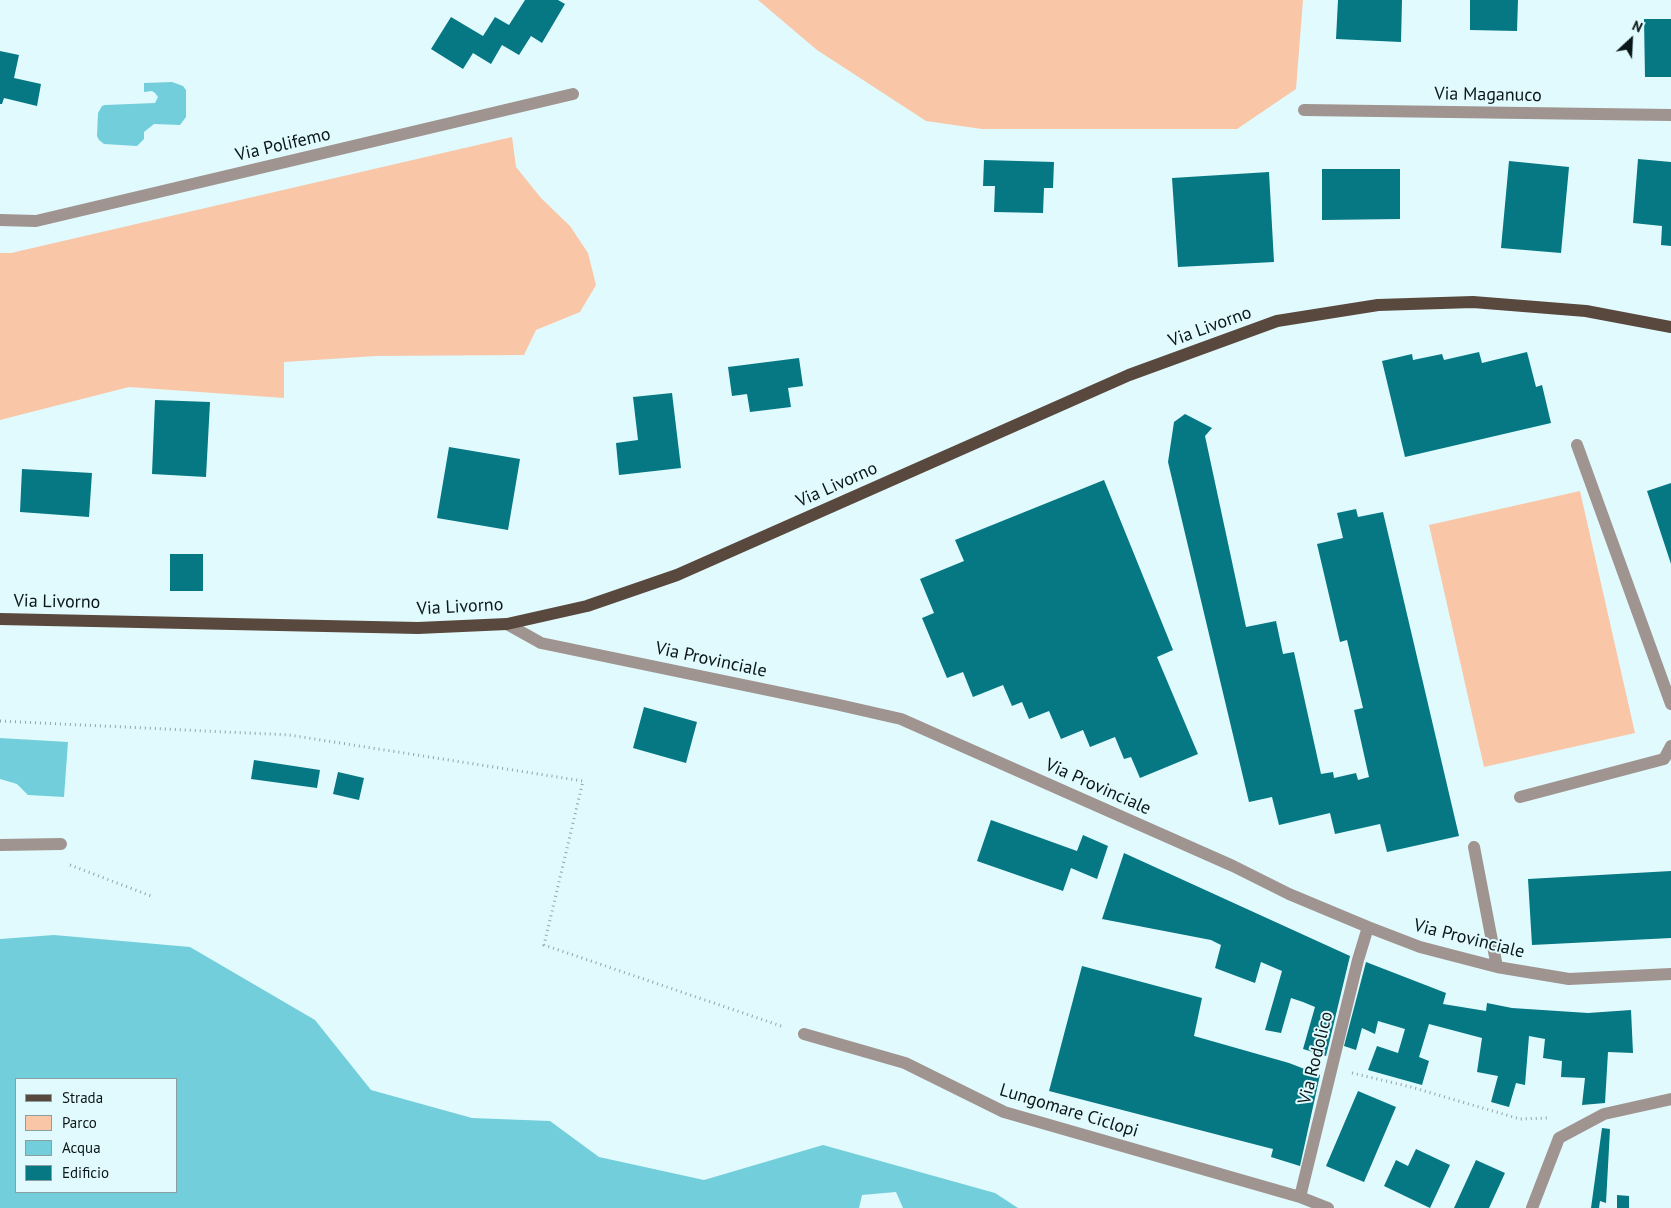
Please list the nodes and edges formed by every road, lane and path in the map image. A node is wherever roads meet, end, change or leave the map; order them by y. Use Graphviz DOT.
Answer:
graph roads {
  1 [pos="574,94"];
  2 [pos="1304,110"];
  3 [pos="1671,116"];
  4 [pos="0,220"];
  5 [pos="1671,327"];
  6 [pos="1577,445"];
  7 [pos="0,619"];
  8 [pos="507,624"];
  9 [pos="1671,704"];
  10 [pos="0,721"];
  11 [pos="1671,746"];
  12 [pos="1520,797"];
  13 [pos="61,844"];
  14 [pos="0,845"];
  15 [pos="1474,846"];
  16 [pos="64,863"];
  17 [pos="151,896"];
  18 [pos="1368,927"];
  19 [pos="1498,967"];
  20 [pos="1671,974"];
  21 [pos="804,1034"];
  22 [pos="1332,1068"];
  23 [pos="1671,1099"];
  24 [pos="1548,1118"];
  25 [pos="1300,1198"];
  26 [pos="1328,1208"];
  27 [pos="1532,1208"];
  1 -- 4 [label="street, Via Polifemo"];
  2 -- 3 [label="street, Via Maganuco"];
  5 -- 8 [label="main road, Via Livorno"];
  6 -- 9 [label="street"];
  7 -- 8 [label="main road, Via Livorno"];
  8 -- 18 [label="street, Via Provinciale"];
  10 -- 21 [label="path"];
  11 -- 12 [label="street"];
  13 -- 14 [label="street"];
  15 -- 19 [label="street"];
  16 -- 17 [label="path"];
  18 -- 19 [label="street, Via Provinciale"];
  18 -- 22 [label="street, Via Rodolico"];
  19 -- 20 [label="street, Via Provinciale"];
  21 -- 25 [label="street, Lungomare Ciclopi"];
  22 -- 24 [label="path"];
  22 -- 25 [label="street, Via Rodolico"];
  23 -- 27 [label="street"];
  25 -- 26 [label="street, Lungomare Ciclopi"];
}
